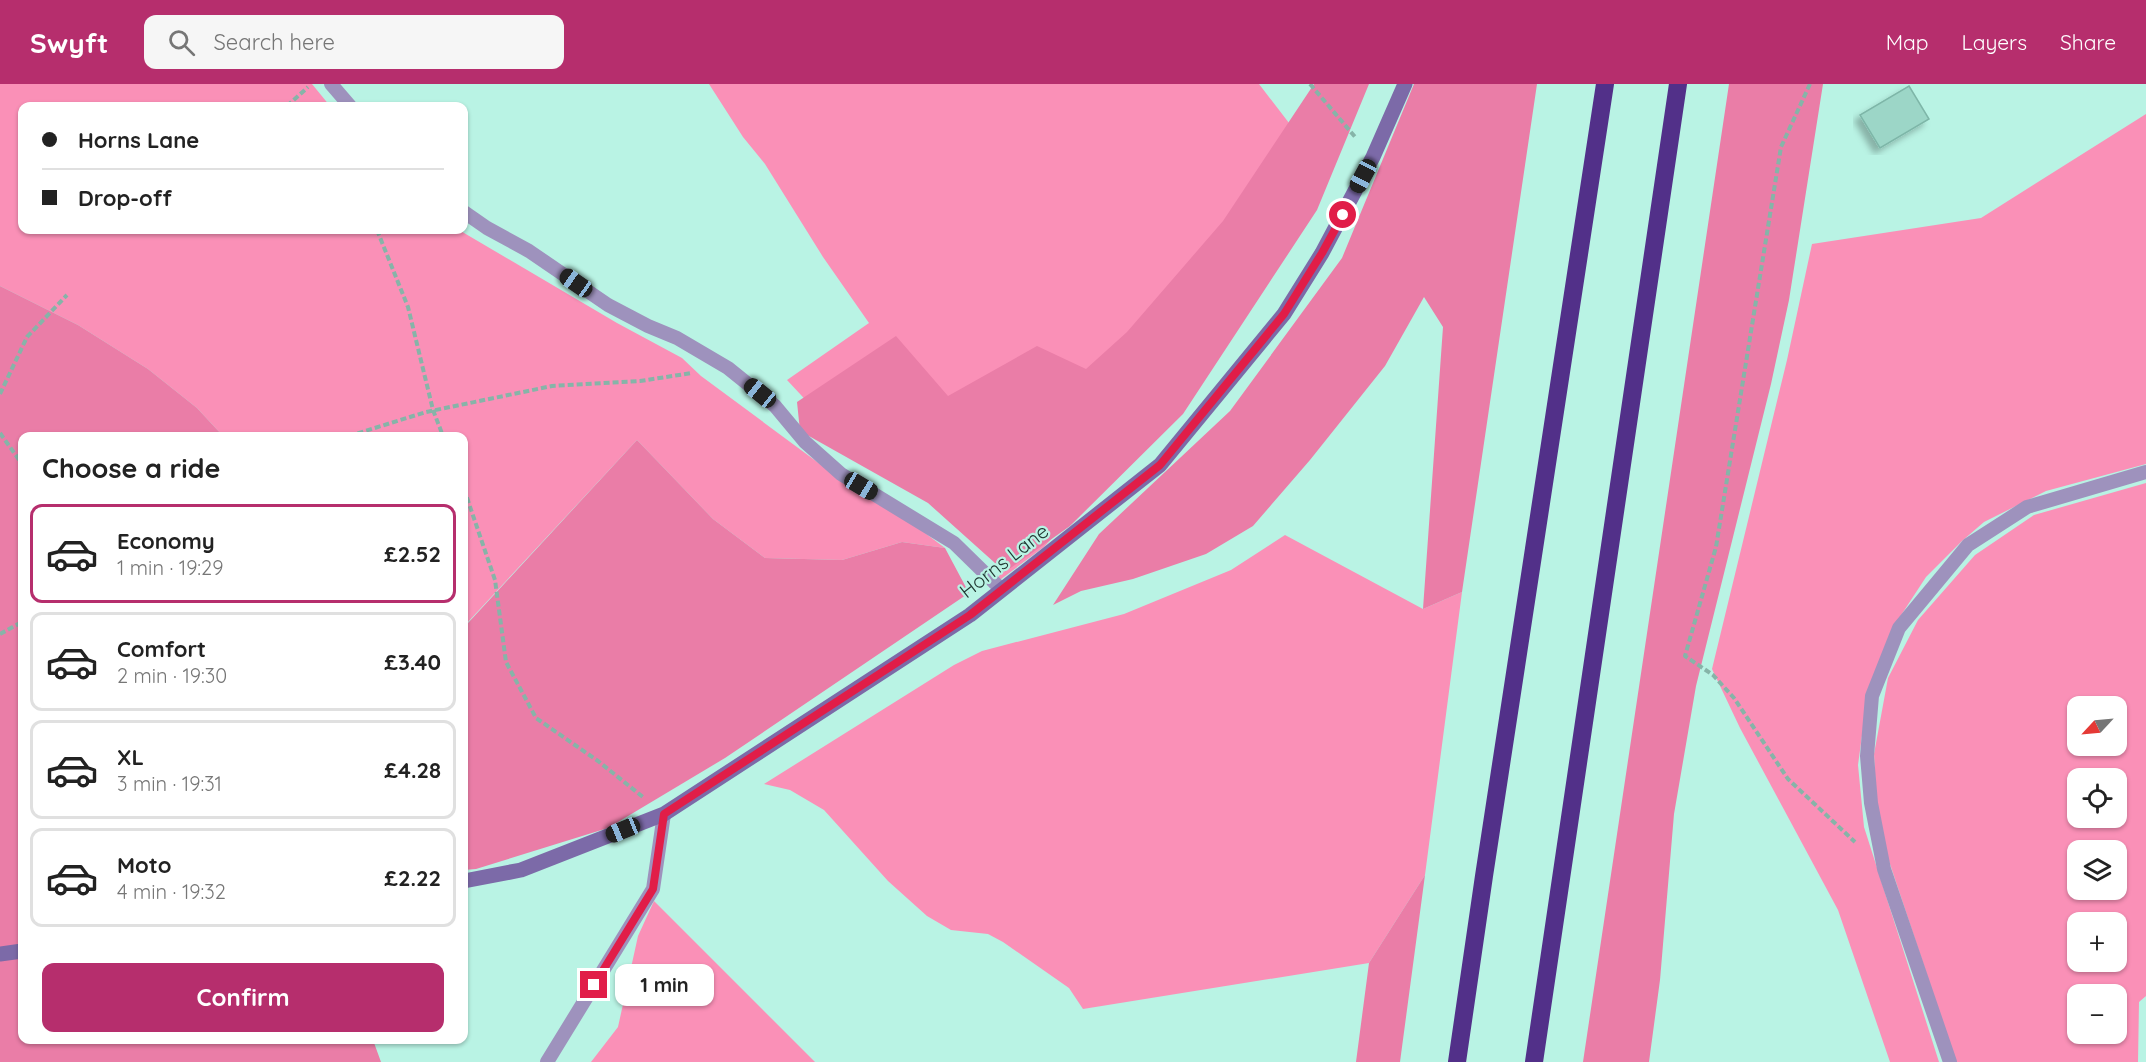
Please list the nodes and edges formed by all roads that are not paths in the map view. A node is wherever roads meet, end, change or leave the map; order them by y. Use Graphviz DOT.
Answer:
graph roads {
  1 [pos="331,84"];
  2 [pos="1405,84"];
  3 [pos="1605,84"];
  4 [pos="1678,84"];
  5 [pos="347,102"];
  6 [pos="468,215"];
  7 [pos="2146,471"];
  8 [pos="1001,589"];
  9 [pos="664,814"];
  10 [pos="468,880"];
  11 [pos="18,952"];
  12 [pos="0,954"];
  13 [pos="547,1062"];
  14 [pos="1457,1062"];
  15 [pos="1534,1062"];
  16 [pos="1950,1062"];
  1 -- 5 [label="lane"];
  2 -- 8 [label="street, Horns Lane"];
  3 -- 14 [label="highway"];
  4 -- 15 [label="highway"];
  6 -- 8 [label="lane"];
  7 -- 16 [label="lane"];
  8 -- 9 [label="street, Horns Lane"];
  9 -- 10 [label="street, Horns Lane"];
  9 -- 13 [label="lane"];
  11 -- 12 [label="street"];
}
